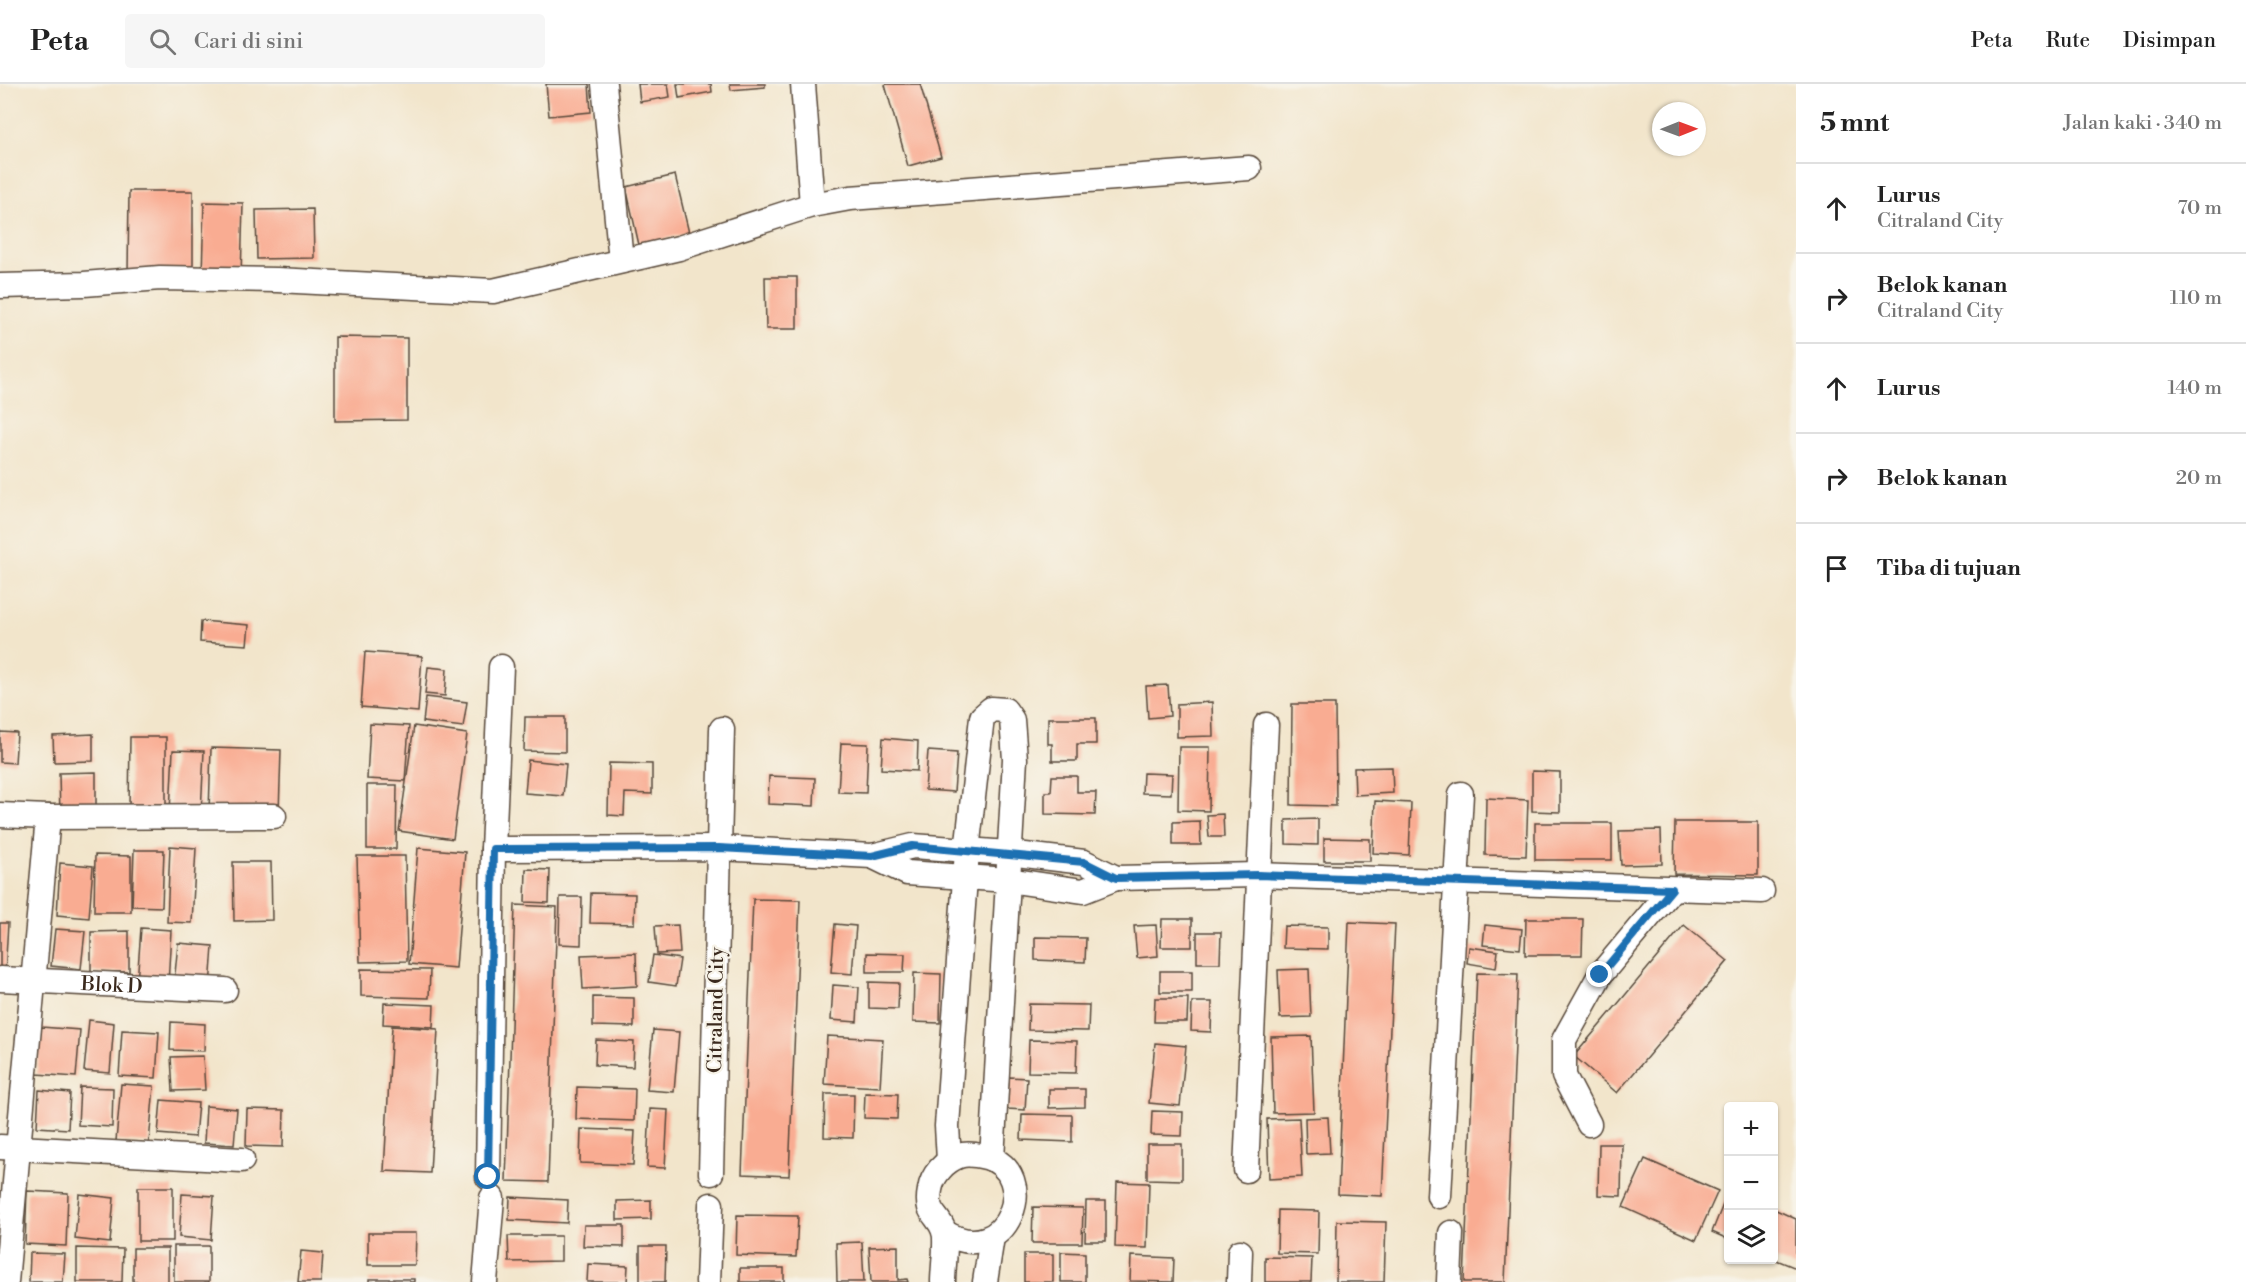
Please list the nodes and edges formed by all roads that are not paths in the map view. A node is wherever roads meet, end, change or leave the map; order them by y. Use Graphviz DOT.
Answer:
graph roads {
  1 [pos="604,84"];
  2 [pos="803,84"];
  3 [pos="1249,168"];
  4 [pos="812,205"];
  5 [pos="621,261"];
  6 [pos="0,286"];
  7 [pos="501,667"];
  8 [pos="1266,725"];
  9 [pos="722,729"];
  10 [pos="1461,794"];
  11 [pos="0,815"];
  12 [pos="273,816"];
  13 [pos="48,817"];
  14 [pos="719,848"];
  15 [pos="493,849"];
  16 [pos="967,851"];
  17 [pos="1008,853"];
  18 [pos="872,856"];
  19 [pos="1258,875"];
  20 [pos="965,876"];
  21 [pos="1116,878"];
  22 [pos="1008,880"];
  23 [pos="1457,881"];
  24 [pos="1672,889"];
  25 [pos="1762,891"];
  26 [pos="0,979"];
  27 [pos="32,980"];
  28 [pos="225,990"];
  29 [pos="1589,1124"];
  30 [pos="9,1147"];
  31 [pos="992,1159"];
  32 [pos="242,1160"];
  33 [pos="949,1160"];
  34 [pos="1246,1170"];
  35 [pos="711,1173"];
  36 [pos="1439,1196"];
  37 [pos="711,1205"];
  38 [pos="944,1232"];
  39 [pos="1451,1233"];
  40 [pos="992,1237"];
  41 [pos="1240,1252"];
  42 [pos="6,1282"];
  43 [pos="484,1282"];
  44 [pos="708,1282"];
  45 [pos="943,1282"];
  46 [pos="985,1282"];
  47 [pos="1239,1282"];
  48 [pos="1449,1282"];
  1 -- 5 [label="street"];
  2 -- 4 [label="street"];
  3 -- 4 [label="street"];
  4 -- 5 [label="street"];
  5 -- 6 [label="street"];
  7 -- 15 [label="street"];
  8 -- 19 [label="street"];
  9 -- 14 [label="street, Citraland City"];
  10 -- 23 [label="street"];
  11 -- 13 [label="street"];
  12 -- 13 [label="street"];
  13 -- 27 [label="street"];
  14 -- 15 [label="street"];
  14 -- 18 [label="street"];
  14 -- 35 [label="street, Citraland City"];
  15 -- 43 [label="street"];
  16 -- 17 [label="street"];
  16 -- 17 [label="street"];
  16 -- 18 [label="street"];
  16 -- 20 [label="street"];
  17 -- 21 [label="street"];
  17 -- 22 [label="street"];
  18 -- 20 [label="street"];
  19 -- 21 [label="street"];
  19 -- 23 [label="street"];
  19 -- 34 [label="street"];
  20 -- 22 [label="street"];
  20 -- 33 [label="street"];
  21 -- 22 [label="street"];
  22 -- 31 [label="street"];
  23 -- 24 [label="street"];
  23 -- 36 [label="street"];
  24 -- 25 [label="street"];
  24 -- 29 [label="street"];
  26 -- 27 [label="street, Blok D"];
  27 -- 28 [label="street, Blok D"];
  27 -- 30 [label="street"];
  30 -- 32 [label="street"];
  30 -- 42 [label="street"];
  31 -- 33 [label="street"];
  31 -- 40 [label="street"];
  33 -- 38 [label="street"];
  37 -- 44 [label="street"];
  38 -- 40 [label="street"];
  38 -- 45 [label="street"];
  39 -- 48 [label="street"];
  40 -- 46 [label="street"];
  41 -- 47 [label="street"];
}
